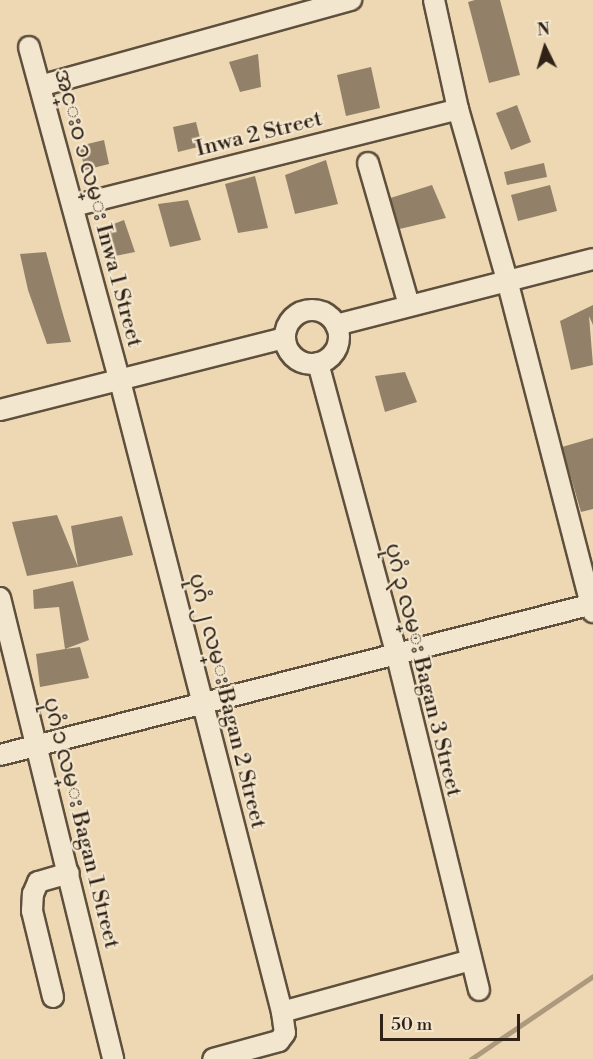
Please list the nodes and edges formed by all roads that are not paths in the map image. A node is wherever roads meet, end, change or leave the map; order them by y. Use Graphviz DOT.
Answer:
graph roads {
  1 [pos="351,0"];
  2 [pos="434,0"];
  3 [pos="29,47"];
  4 [pos="40,86"];
  5 [pos="458,109"];
  6 [pos="368,163"];
  7 [pos="73,206"];
  8 [pos="593,259"];
  9 [pos="507,280"];
  10 [pos="409,305"];
  11 [pos="336,325"];
  12 [pos="285,339"];
  13 [pos="318,363"];
  14 [pos="120,381"];
  15 [pos="0,410"];
  16 [pos="0,598"];
  17 [pos="592,607"];
  18 [pos="396,652"];
  19 [pos="202,702"];
  20 [pos="39,745"];
  21 [pos="0,755"];
  22 [pos="69,873"];
  23 [pos="471,960"];
  24 [pos="479,990"];
  25 [pos="53,998"];
  26 [pos="282,1012"];
  27 [pos="113,1059"];
  28 [pos="213,1059"];
  1 -- 4 [label="street"];
  2 -- 5 [label="street"];
  3 -- 4 [label="street, အင္းဝ ၁ လမ္း Inwa 1 Street"];
  4 -- 7 [label="street, အင္းဝ ၁ လမ္း Inwa 1 Street"];
  5 -- 7 [label="street, Inwa 2 Street"];
  5 -- 9 [label="street"];
  6 -- 10 [label="street"];
  7 -- 14 [label="street, အင္းဝ ၁ လမ္း Inwa 1 Street"];
  8 -- 9 [label="street"];
  9 -- 10 [label="street"];
  9 -- 17 [label="street"];
  10 -- 11 [label="street"];
  11 -- 12 [label="street"];
  11 -- 13 [label="street"];
  12 -- 13 [label="street"];
  12 -- 14 [label="street"];
  13 -- 18 [label="street, ပုဂံ ၃ လမ္း Bagan 3 Street"];
  14 -- 15 [label="street"];
  14 -- 19 [label="street, ပုဂံ ၂ လမ္း Bagan 2 Street"];
  16 -- 20 [label="street, ပုဂံ ၁ လမ္း Bagan 1 Street"];
  17 -- 18 [label="street"];
  18 -- 19 [label="street"];
  18 -- 23 [label="street, ပုဂံ ၃ လမ္း Bagan 3 Street"];
  19 -- 20 [label="street"];
  19 -- 26 [label="street, ပုဂံ ၂ လမ္း Bagan 2 Street"];
  20 -- 21 [label="street"];
  20 -- 22 [label="street, ပုဂံ ၁ လမ္း Bagan 1 Street"];
  22 -- 25 [label="street"];
  22 -- 27 [label="street, ပုဂံ ၁ လမ္း Bagan 1 Street"];
  23 -- 24 [label="street, ပုဂံ ၃ လမ္း Bagan 3 Street"];
  23 -- 26 [label="street"];
  26 -- 28 [label="street, ပုဂံ ၂ လမ္း Bagan 2 Street"];
}
